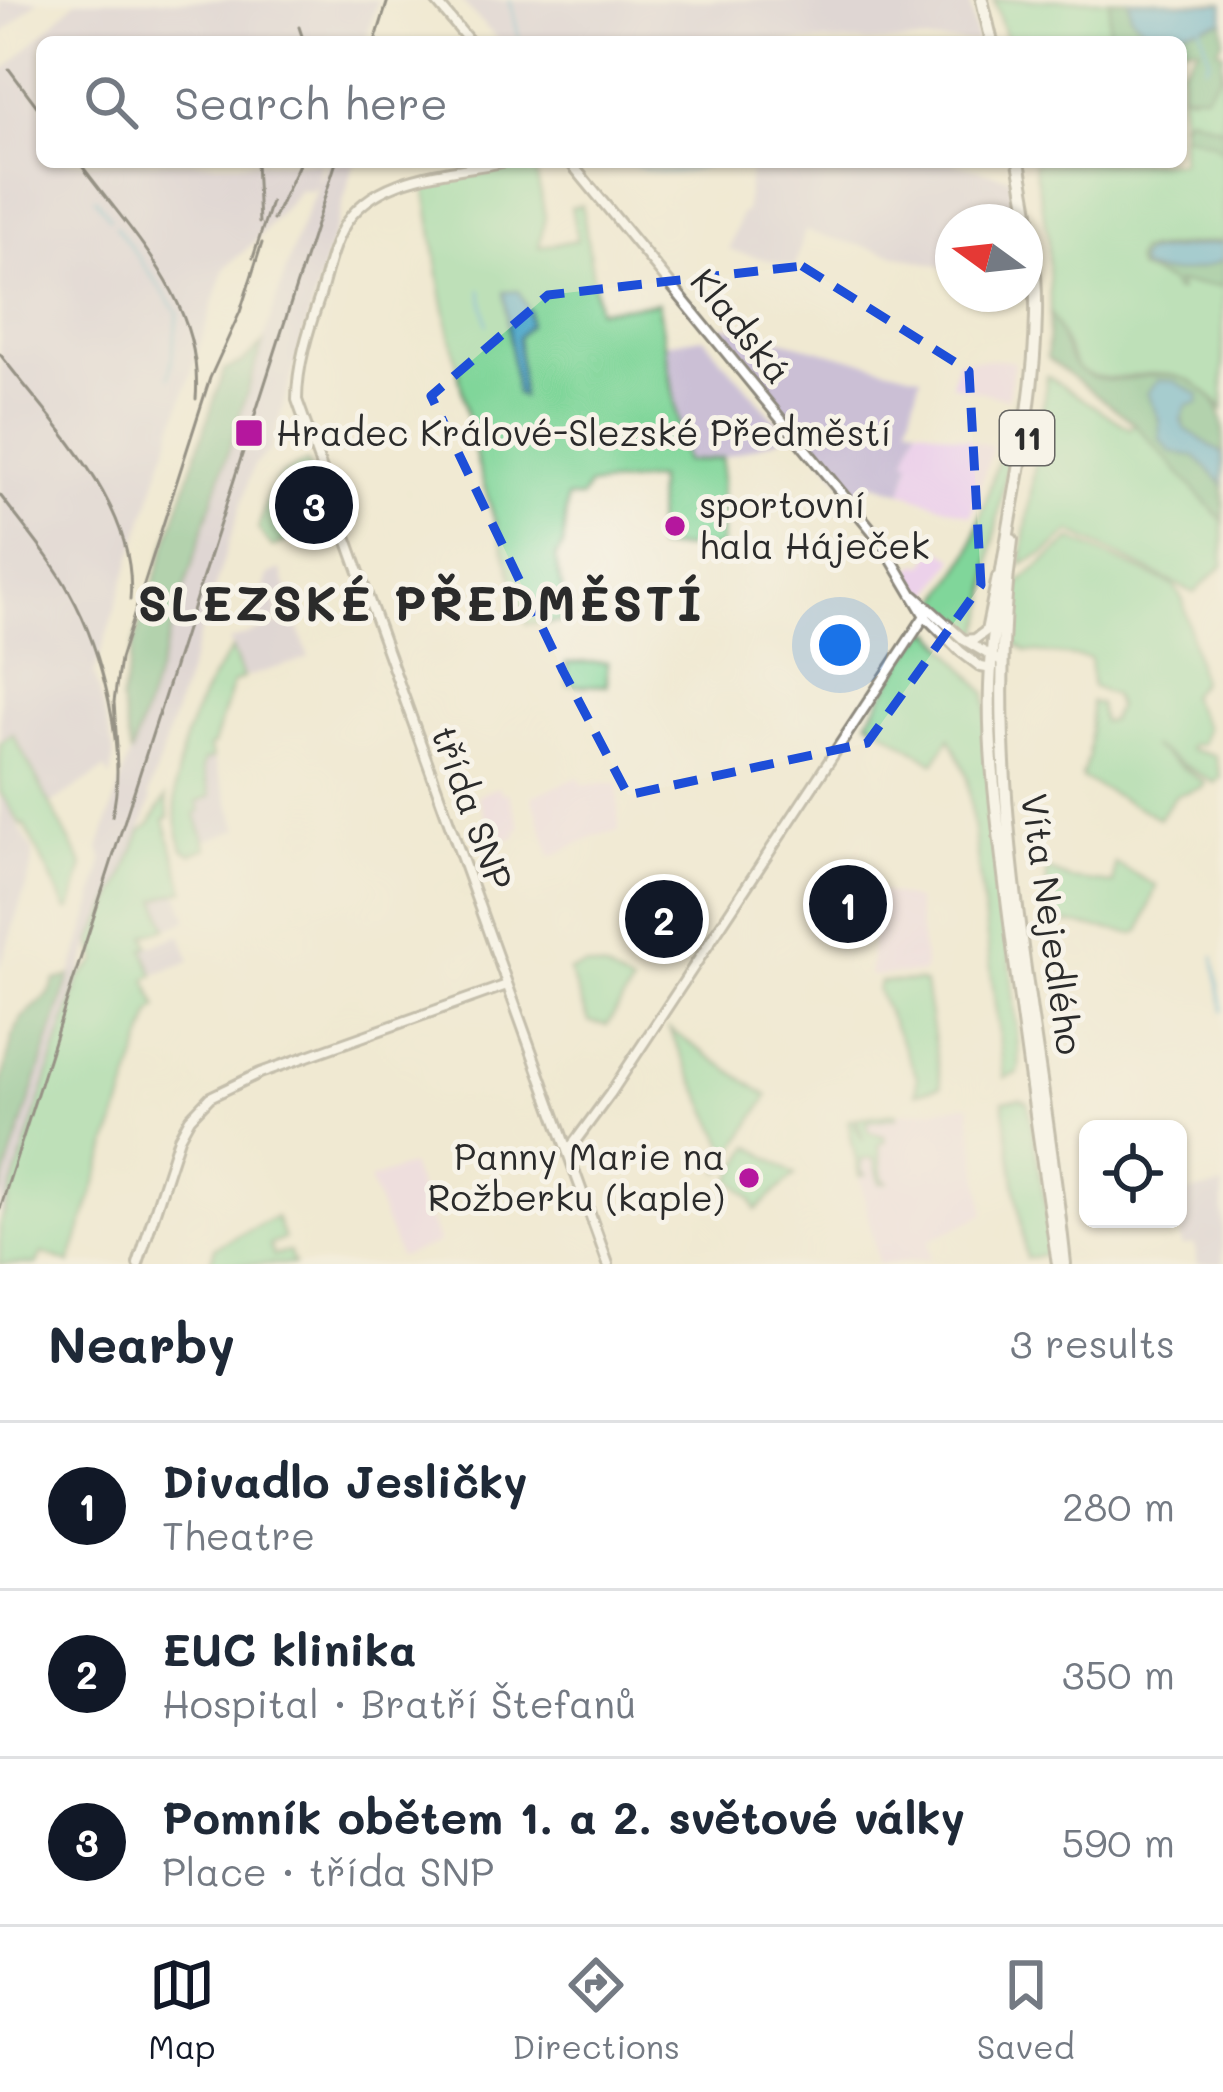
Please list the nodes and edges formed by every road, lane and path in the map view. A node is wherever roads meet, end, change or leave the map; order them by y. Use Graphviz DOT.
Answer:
graph roads {
  1 [pos="435,0"];
  2 [pos="982,0"];
  3 [pos="465,36"];
  4 [pos="991,36"];
  5 [pos="474,168"];
  6 [pos="575,168"];
  7 [pos="1022,168"];
  8 [pos="1023,168"];
  9 [pos="1000,570"];
  10 [pos="907,586"];
  11 [pos="915,605"];
  12 [pos="926,614"];
  13 [pos="917,628"];
  14 [pos="939,631"];
  15 [pos="964,640"];
  16 [pos="992,661"];
  17 [pos="894,663"];
  18 [pos="507,985"];
  19 [pos="568,1151"];
  20 [pos="138,1264"];
  21 [pos="608,1264"];
  22 [pos="1062,1264"];
  1 -- 3 [label="street"];
  2 -- 4 [label="main road"];
  5 -- 18 [label="street, třída SNP"];
  6 -- 10 [label="street, Kladská"];
  7 -- 9 [label="main road, 11"];
  8 -- 16 [label="main road, 11"];
  9 -- 15 [label="street"];
  9 -- 16 [label="main road, 11"];
  10 -- 11 [label="street, Kladská"];
  10 -- 12 [label="street, Kladská"];
  11 -- 12 [label="street, Kladská"];
  11 -- 13 [label="street"];
  12 -- 13 [label="street"];
  12 -- 14 [label="street, Kladská"];
  12 -- 15 [label="street, Kladská"];
  13 -- 17 [label="street"];
  14 -- 16 [label="street, Kladská"];
  14 -- 17 [label="street"];
  15 -- 16 [label="street, Kladská"];
  16 -- 22 [label="main road, Víta Nejedlého / 11"];
  16 -- 22 [label="main road, Víta Nejedlého / 11"];
  17 -- 19 [label="street"];
  18 -- 19 [label="street, třída SNP"];
  18 -- 20 [label="street"];
  19 -- 21 [label="street, třída SNP"];
}
